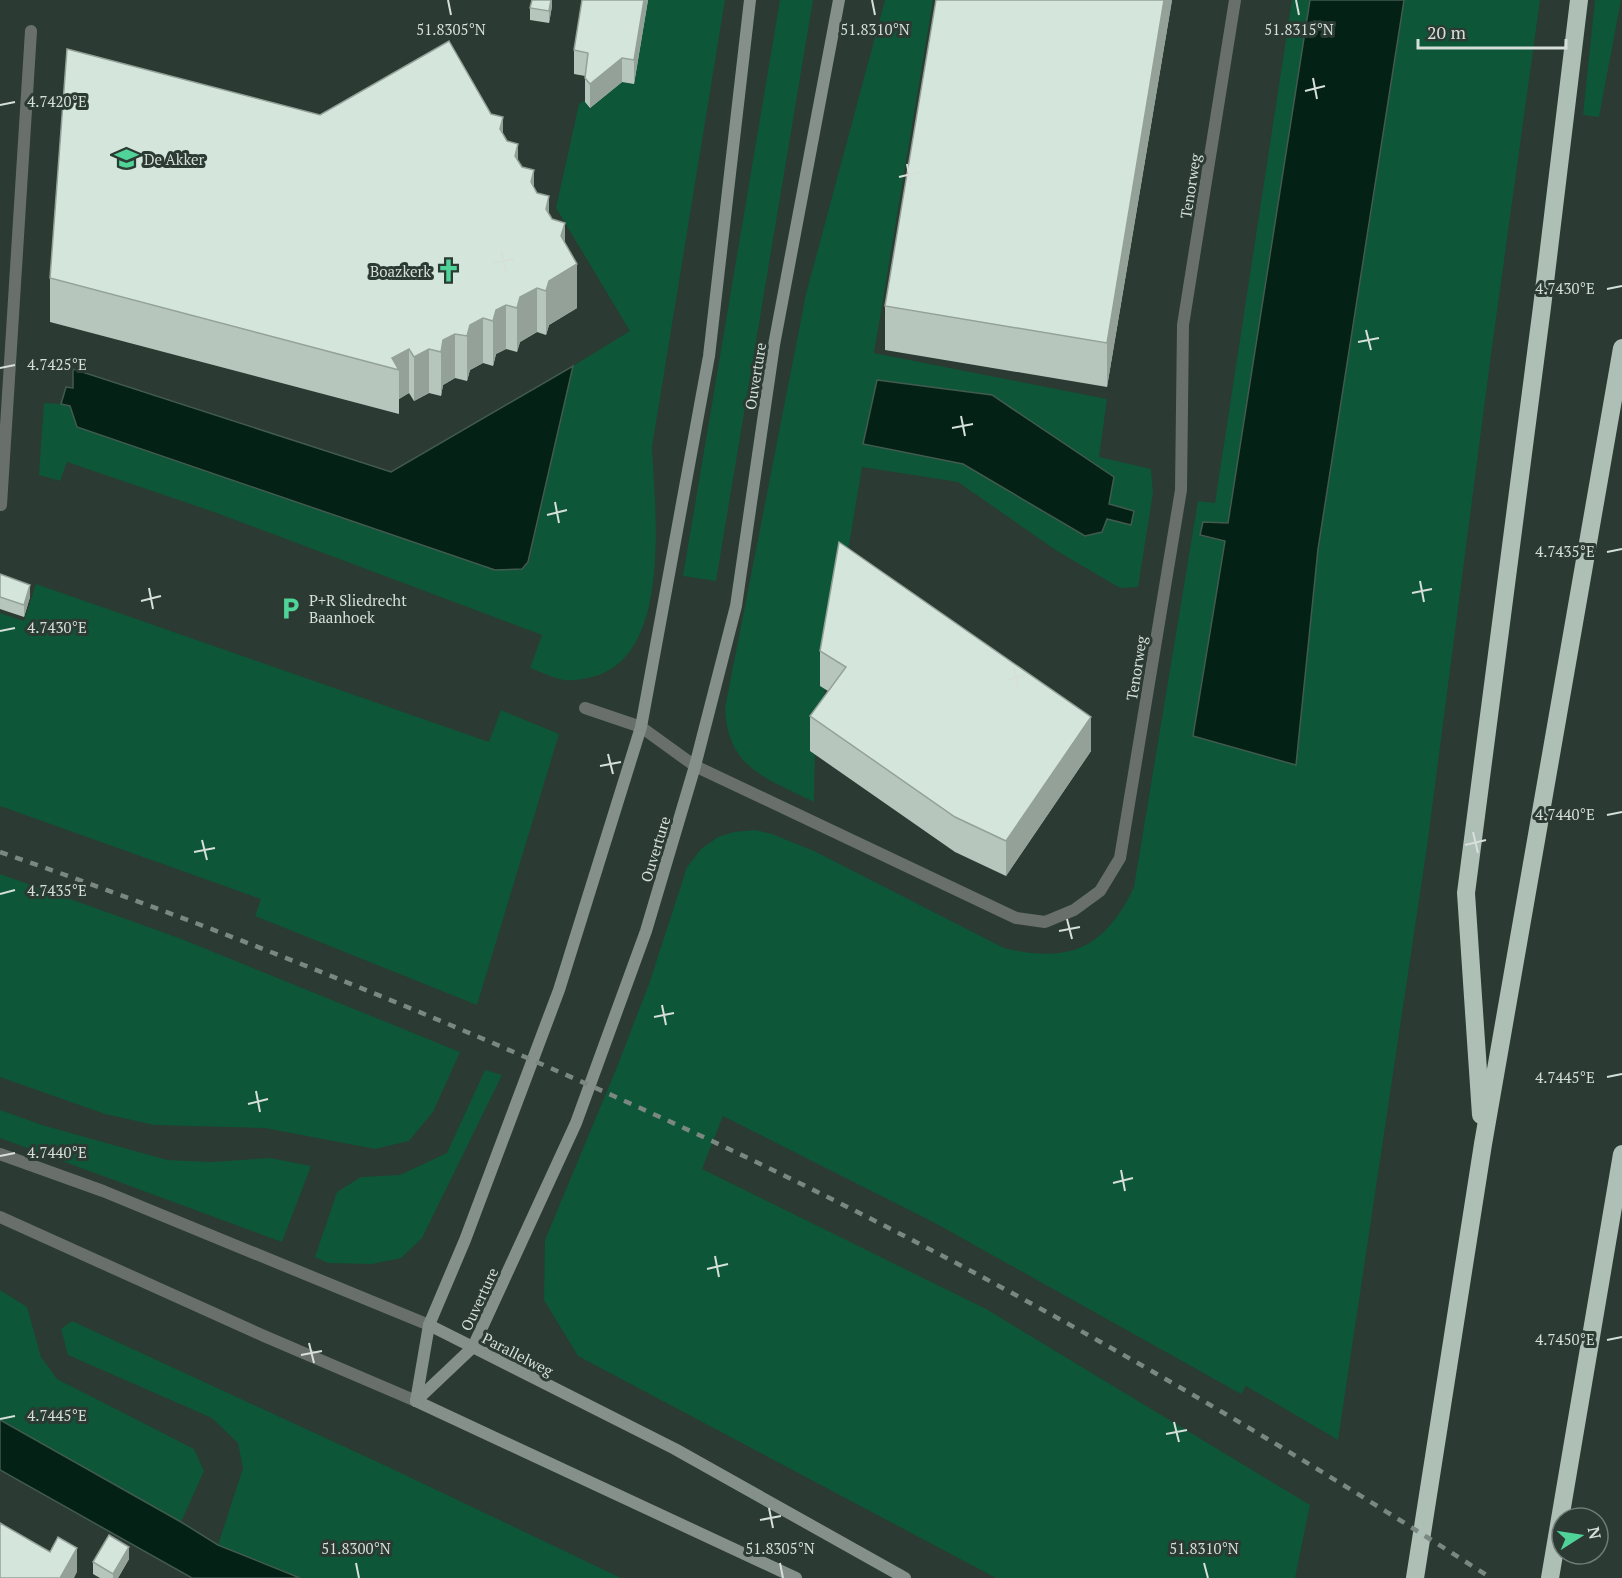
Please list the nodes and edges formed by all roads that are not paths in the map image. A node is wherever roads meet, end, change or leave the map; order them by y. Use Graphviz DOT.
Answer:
graph roads {
  1 [pos="750,0"];
  2 [pos="839,0"];
  3 [pos="1235,0"];
  4 [pos="1579,0"];
  5 [pos="31,31"];
  6 [pos="1622,348"];
  7 [pos="1,505"];
  8 [pos="585,708"];
  9 [pos="641,727"];
  10 [pos="695,766"];
  11 [pos="1483,1144"];
  12 [pos="0,1154"];
  13 [pos="1622,1154"];
  14 [pos="0,1218"];
  15 [pos="429,1325"];
  16 [pos="473,1347"];
  17 [pos="416,1401"];
  18 [pos="796,1578"];
  19 [pos="905,1578"];
  20 [pos="1415,1578"];
  21 [pos="1550,1578"];
  1 -- 9 [label="main road"];
  2 -- 10 [label="main road, Ouverture"];
  3 -- 10 [label="street, Tenorweg"];
  4 -- 11 [label="highway"];
  5 -- 7 [label="street"];
  6 -- 11 [label="highway"];
  8 -- 9 [label="street, Tenorweg"];
  9 -- 10 [label="street, Tenorweg"];
  9 -- 15 [label="main road"];
  10 -- 16 [label="main road, Ouverture"];
  11 -- 20 [label="highway"];
  12 -- 15 [label="street, Parallelweg"];
  13 -- 21 [label="highway"];
  14 -- 17 [label="street"];
  15 -- 16 [label="main road, Parallelweg"];
  15 -- 17 [label="main road"];
  16 -- 17 [label="main road, Ouverture"];
  16 -- 19 [label="main road, Parallelweg"];
  17 -- 18 [label="main road"];
}
